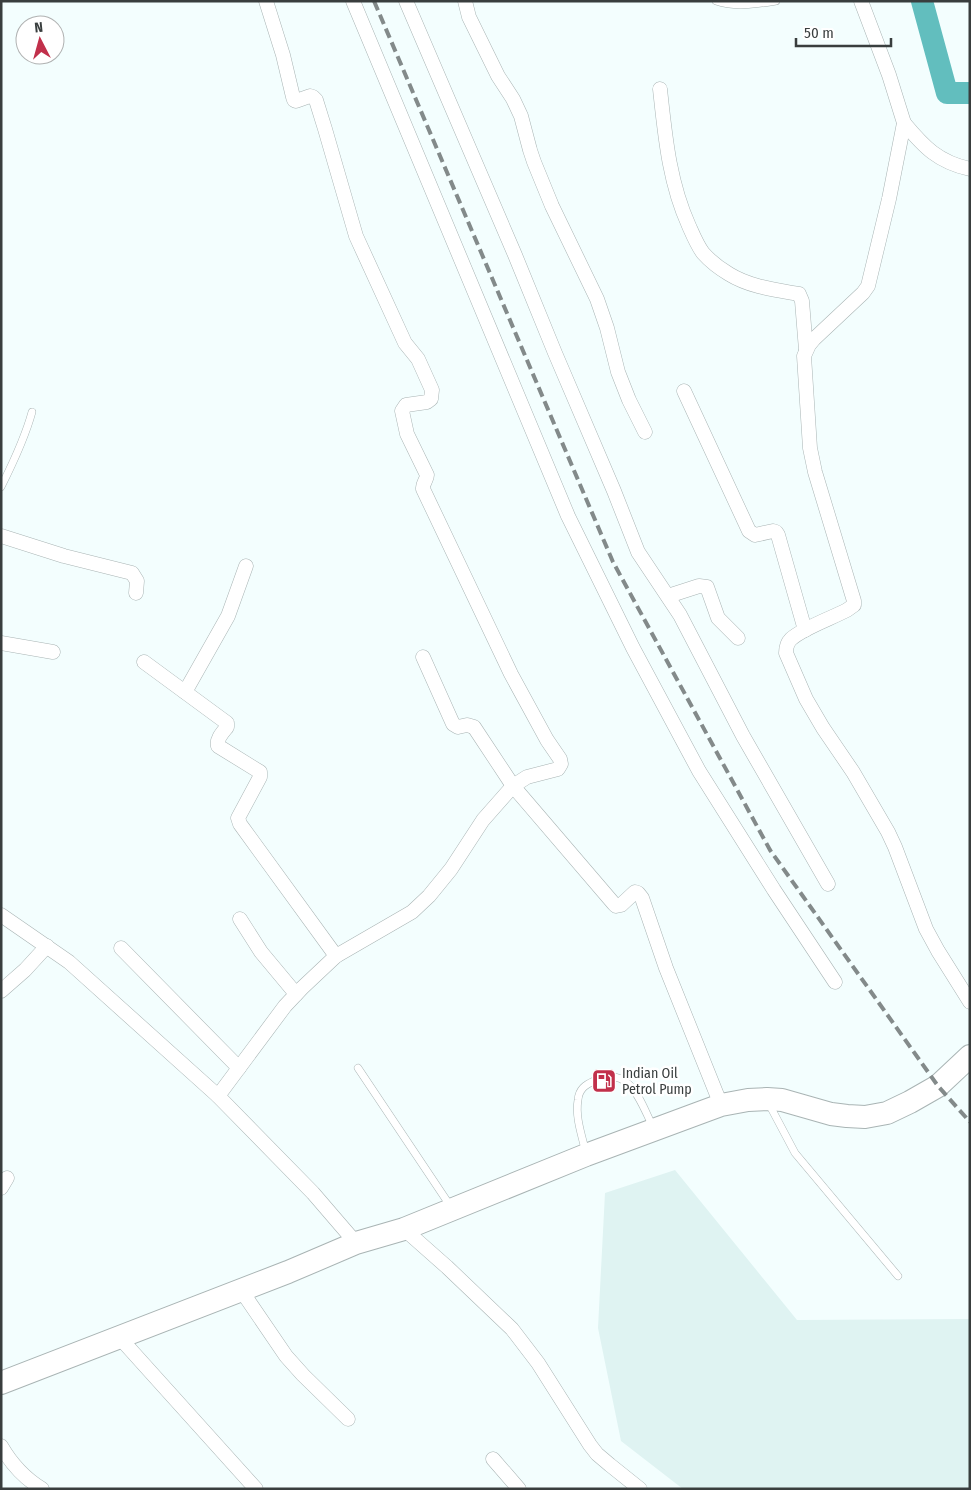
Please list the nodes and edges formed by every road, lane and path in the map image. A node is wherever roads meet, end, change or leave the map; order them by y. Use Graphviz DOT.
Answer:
graph roads {
  1 [pos="266,1"];
  2 [pos="353,1"];
  3 [pos="406,1"];
  4 [pos="465,1"];
  5 [pos="716,1"];
  6 [pos="776,1"];
  7 [pos="861,1"];
  8 [pos="660,88"];
  9 [pos="904,123"];
  10 [pos="970,169"];
  11 [pos="806,350"];
  12 [pos="684,391"];
  13 [pos="32,412"];
  14 [pos="646,432"];
  15 [pos="1,487"];
  16 [pos="1,536"];
  17 [pos="246,566"];
  18 [pos="136,593"];
  19 [pos="668,596"];
  20 [pos="805,630"];
  21 [pos="738,638"];
  22 [pos="1,643"];
  23 [pos="53,652"];
  24 [pos="423,657"];
  25 [pos="144,662"];
  26 [pos="185,692"];
  27 [pos="513,786"];
  28 [pos="828,884"];
  29 [pos="1,915"];
  30 [pos="240,919"];
  31 [pos="48,946"];
  32 [pos="121,948"];
  33 [pos="336,956"];
  34 [pos="835,982"];
  35 [pos="1,991"];
  36 [pos="296,994"];
  37 [pos="970,1002"];
  38 [pos="970,1056"];
  39 [pos="239,1068"];
  40 [pos="358,1068"];
  41 [pos="218,1096"];
  42 [pos="767,1099"];
  43 [pos="721,1105"];
  44 [pos="654,1130"];
  45 [pos="586,1155"];
  46 [pos="453,1209"];
  47 [pos="404,1229"];
  48 [pos="356,1244"];
  49 [pos="898,1276"];
  50 [pos="241,1290"];
  51 [pos="120,1338"];
  52 [pos="1,1383"];
  53 [pos="348,1419"];
  54 [pos="1,1446"];
  55 [pos="493,1459"];
  56 [pos="42,1489"];
  57 [pos="256,1489"];
  58 [pos="519,1489"];
  59 [pos="640,1489"];
  1 -- 27 [label="street"];
  2 -- 34 [label="street"];
  3 -- 19 [label="street"];
  4 -- 14 [label="street"];
  5 -- 6 [label="lane"];
  7 -- 9 [label="street"];
  8 -- 11 [label="street"];
  9 -- 10 [label="street"];
  9 -- 11 [label="street"];
  11 -- 20 [label="street"];
  12 -- 20 [label="street"];
  13 -- 15 [label="lane"];
  16 -- 18 [label="street"];
  17 -- 26 [label="street"];
  19 -- 21 [label="street"];
  19 -- 28 [label="street"];
  20 -- 37 [label="street"];
  22 -- 23 [label="street"];
  24 -- 27 [label="street"];
  25 -- 26 [label="street"];
  26 -- 33 [label="street"];
  27 -- 33 [label="street"];
  27 -- 43 [label="street"];
  29 -- 31 [label="street"];
  30 -- 36 [label="street"];
  31 -- 35 [label="street"];
  31 -- 41 [label="street"];
  32 -- 39 [label="street"];
  33 -- 36 [label="street"];
  36 -- 39 [label="street"];
  38 -- 42 [label="main road"];
  39 -- 41 [label="street"];
  40 -- 46 [label="lane"];
  41 -- 48 [label="street"];
  42 -- 43 [label="main road"];
  42 -- 49 [label="lane"];
  43 -- 44 [label="main road"];
  44 -- 45 [label="main road"];
  44 -- 45 [label="lane"];
  45 -- 46 [label="main road"];
  46 -- 47 [label="main road"];
  47 -- 48 [label="main road"];
  47 -- 59 [label="street"];
  48 -- 50 [label="main road"];
  50 -- 51 [label="main road"];
  50 -- 53 [label="street"];
  51 -- 52 [label="main road"];
  51 -- 57 [label="street"];
  54 -- 56 [label="street"];
  55 -- 58 [label="street"];
}
